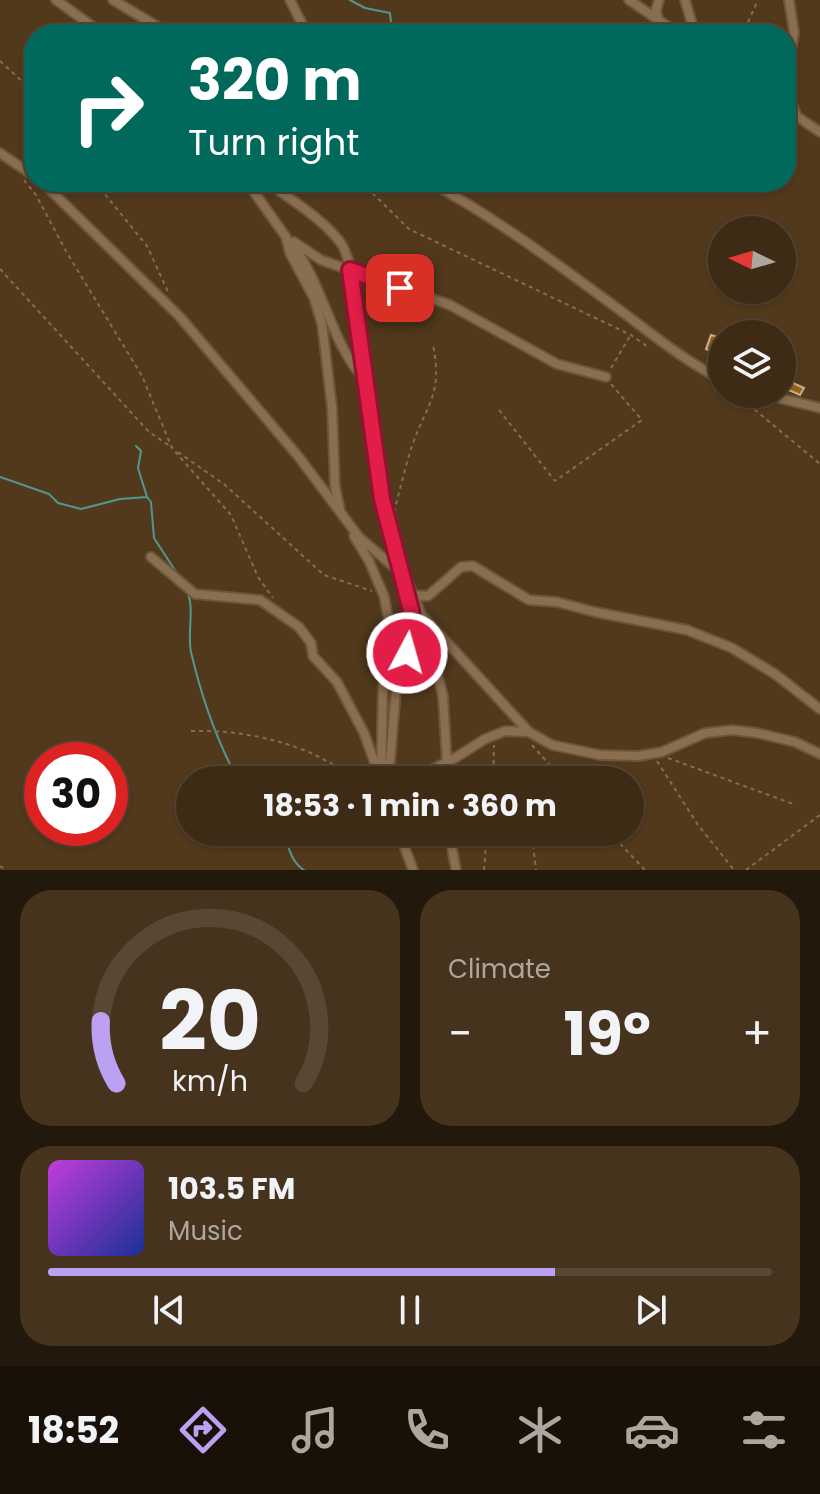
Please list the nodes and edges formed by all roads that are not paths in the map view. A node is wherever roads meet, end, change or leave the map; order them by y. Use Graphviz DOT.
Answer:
graph roads {
  1 [pos="56,0"];
  2 [pos="113,0"];
  3 [pos="290,0"];
  4 [pos="629,0"];
  5 [pos="659,0"];
  6 [pos="685,0"];
  7 [pos="789,0"];
  8 [pos="659,20"];
  9 [pos="89,24"];
  10 [pos="153,24"];
  11 [pos="302,24"];
  12 [pos="665,24"];
  13 [pos="692,24"];
  14 [pos="793,24"];
  15 [pos="797,117"];
  16 [pos="820,132"];
  17 [pos="0,153"];
  18 [pos="24,169"];
  19 [pos="52,192"];
  20 [pos="254,192"];
  21 [pos="280,192"];
  22 [pos="448,192"];
  23 [pos="286,237"];
  24 [pos="350,270"];
  25 [pos="708,372"];
  26 [pos="606,377"];
  27 [pos="364,378"];
  28 [pos="796,402"];
  29 [pos="820,408"];
  30 [pos="340,513"];
  31 [pos="151,557"];
  32 [pos="402,577"];
  33 [pos="413,595"];
  34 [pos="421,614"];
  35 [pos="820,709"];
  36 [pos="529,732"];
  37 [pos="820,754"];
  38 [pos="448,762"];
  39 [pos="376,766"];
  40 [pos="381,766"];
  41 [pos="388,766"];
  42 [pos="440,766"];
  43 [pos="448,766"];
  44 [pos="404,846"];
  45 [pos="452,846"];
  46 [pos="413,870"];
  47 [pos="456,870"];
  1 -- 9 [label="street"];
  2 -- 10 [label="street"];
  3 -- 11 [label="street"];
  4 -- 8 [label="street"];
  5 -- 8 [label="street"];
  6 -- 13 [label="street"];
  7 -- 14 [label="street"];
  8 -- 12 [label="street"];
  15 -- 16 [label="street"];
  17 -- 18 [label="street"];
  19 -- 30 [label="street"];
  20 -- 23 [label="street"];
  21 -- 24 [label="street"];
  22 -- 25 [label="street"];
  23 -- 24 [label="street"];
  23 -- 27 [label="street"];
  23 -- 30 [label="street"];
  24 -- 26 [label="street"];
  24 -- 27 [label="street"];
  27 -- 32 [label="street"];
  28 -- 29 [label="street"];
  30 -- 32 [label="street"];
  30 -- 40 [label="street"];
  31 -- 39 [label="street"];
  32 -- 33 [label="street"];
  32 -- 41 [label="street"];
  33 -- 34 [label="street"];
  33 -- 35 [label="street"];
  34 -- 36 [label="street"];
  34 -- 38 [label="street"];
  36 -- 37 [label="street"];
  36 -- 38 [label="street"];
  38 -- 42 [label="street"];
  38 -- 43 [label="street"];
  44 -- 46 [label="street"];
  45 -- 47 [label="street"];
}
